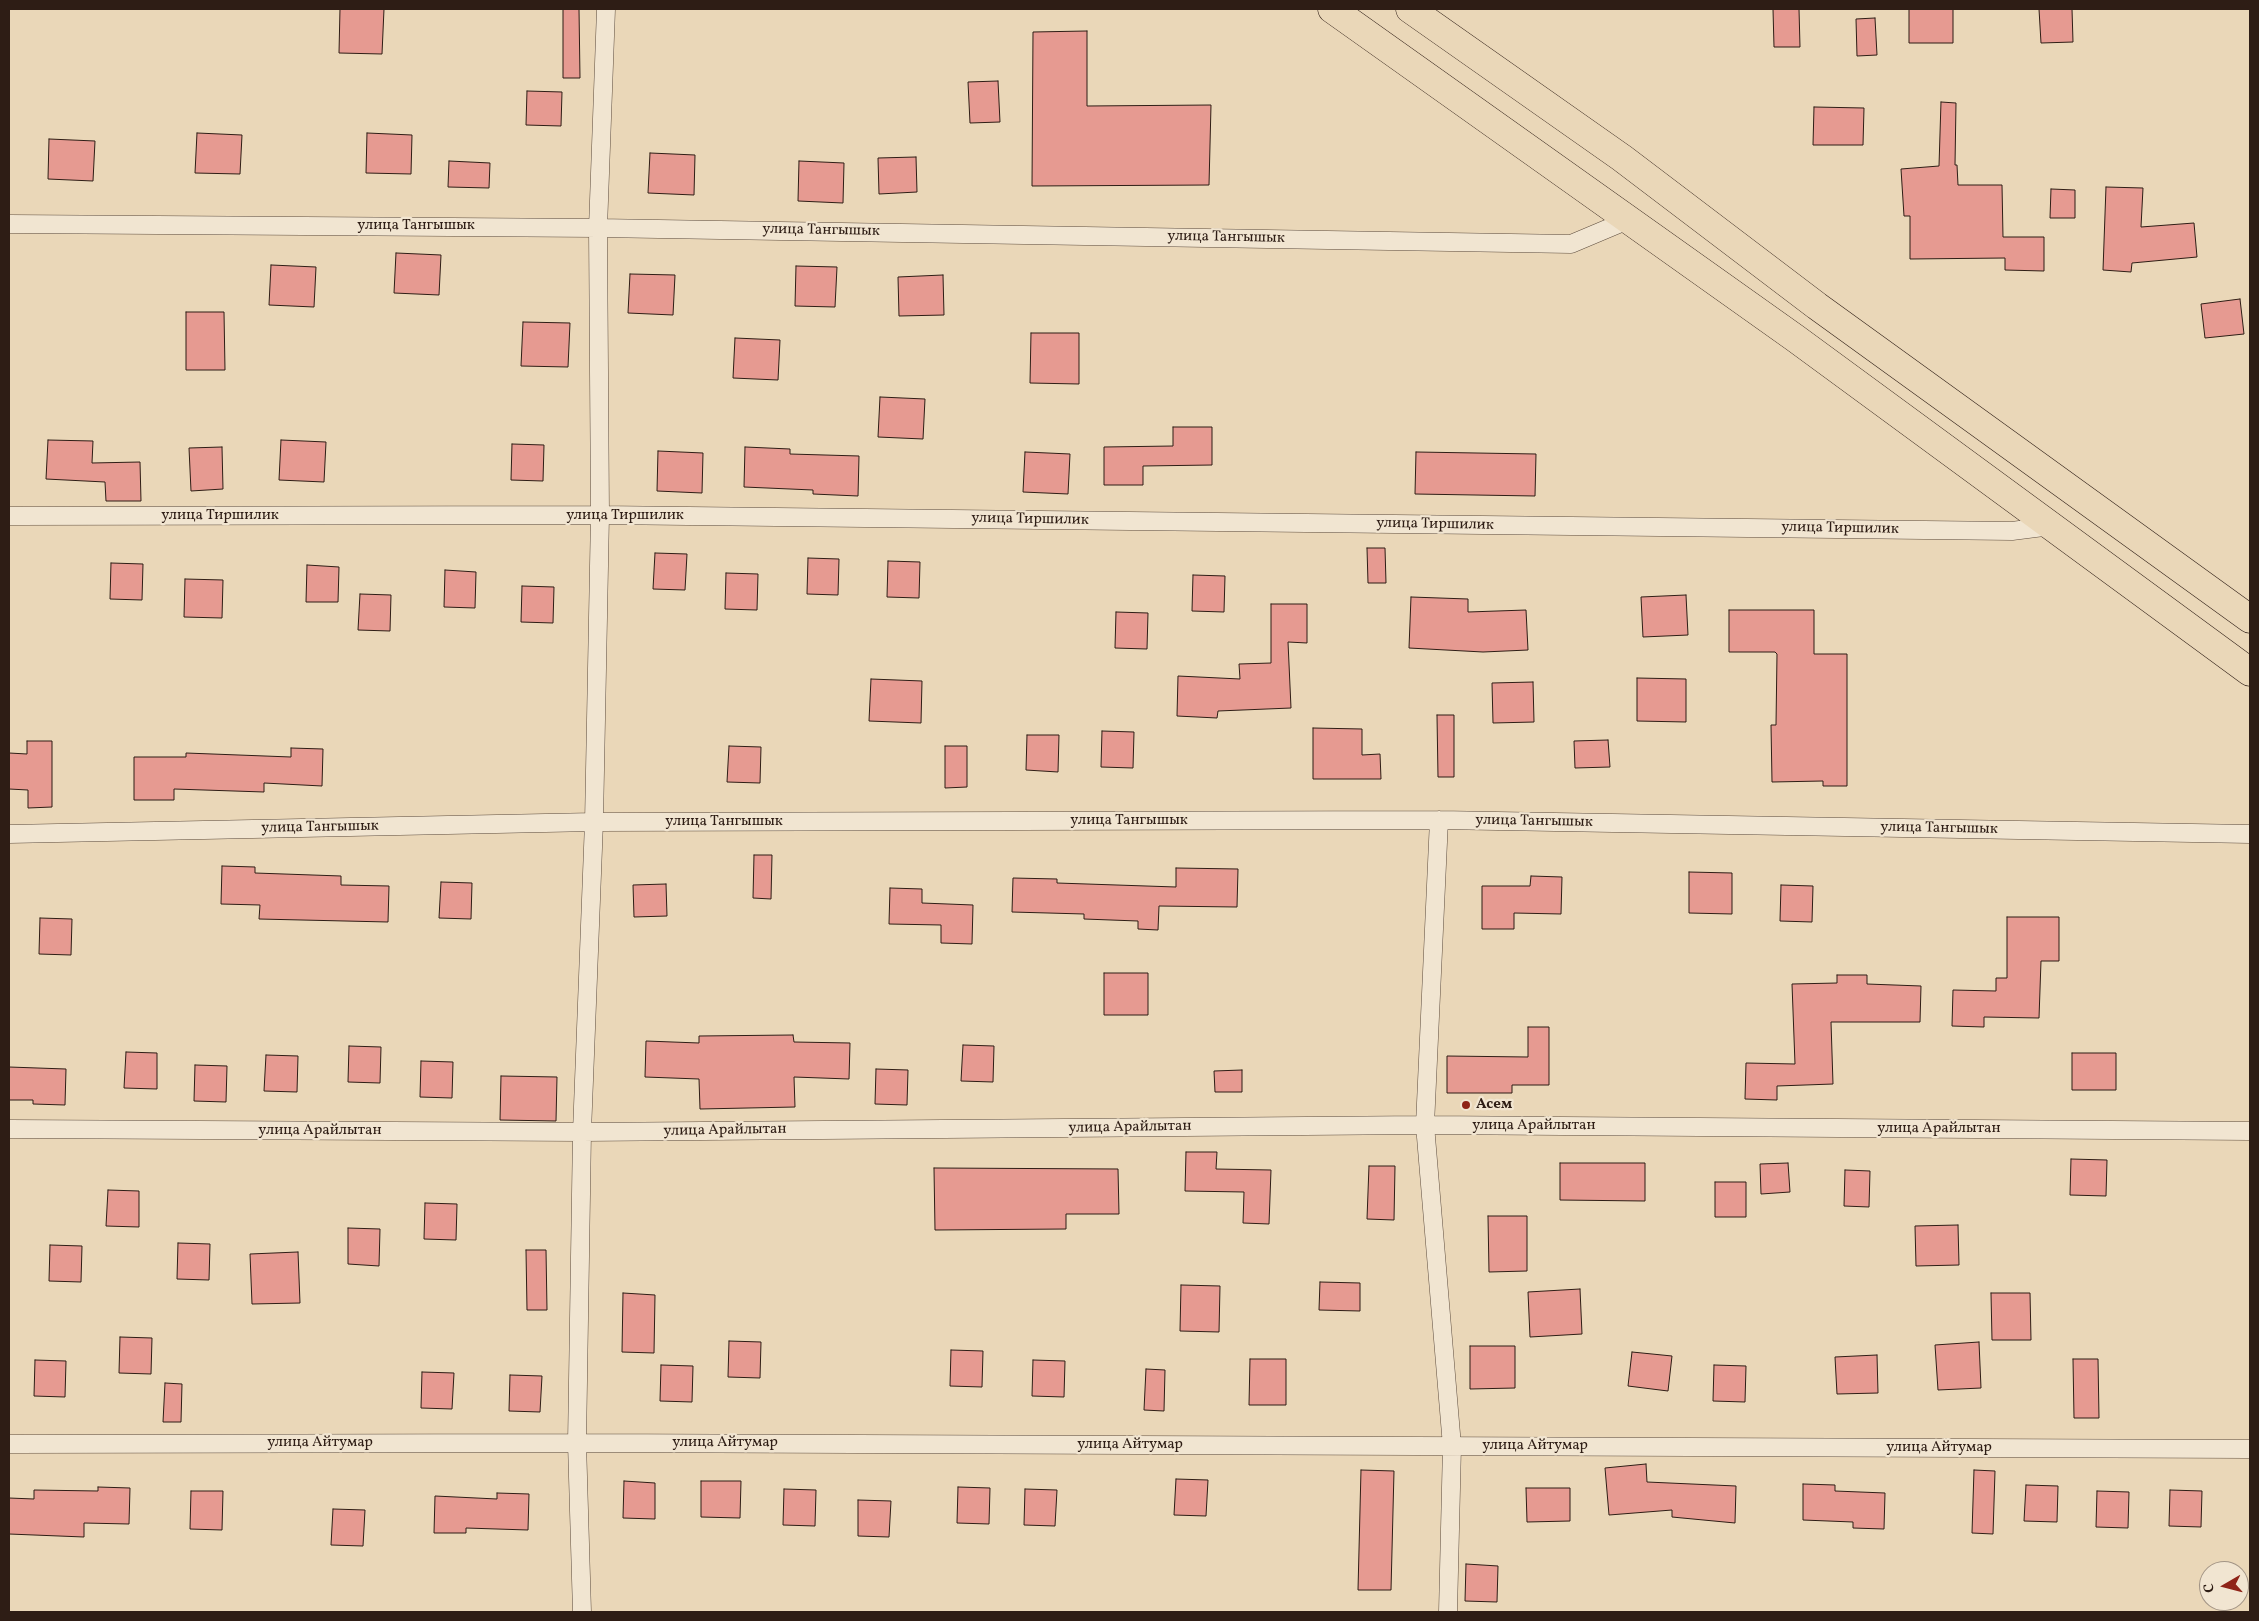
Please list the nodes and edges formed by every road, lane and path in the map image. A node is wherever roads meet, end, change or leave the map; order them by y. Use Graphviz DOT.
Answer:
graph roads {
  1 [pos="606,9"];
  2 [pos="1332,9"];
  3 [pos="1410,9"];
  4 [pos="1628,220"];
  5 [pos="9,224"];
  6 [pos="598,228"];
  7 [pos="600,515"];
  8 [pos="9,516"];
  9 [pos="2051,526"];
  10 [pos="2250,619"];
  11 [pos="2250,672"];
  12 [pos="1439,820"];
  13 [pos="594,822"];
  14 [pos="9,834"];
  15 [pos="2250,834"];
  16 [pos="1425,1125"];
  17 [pos="9,1129"];
  18 [pos="2250,1131"];
  19 [pos="582,1132"];
  20 [pos="577,1443"];
  21 [pos="9,1444"];
  22 [pos="1452,1446"];
  23 [pos="2250,1449"];
  24 [pos="582,1612"];
  25 [pos="1448,1612"];
  1 -- 6 [label="street"];
  2 -- 4 [label="highway"];
  3 -- 10 [label="highway"];
  4 -- 6 [label="street, улица Тангышык"];
  4 -- 9 [label="highway"];
  5 -- 6 [label="street, улица Тангышык"];
  6 -- 7 [label="street"];
  7 -- 8 [label="street, улица Тиршилик"];
  7 -- 9 [label="street, улица Тиршилик"];
  7 -- 13 [label="street"];
  9 -- 11 [label="highway"];
  12 -- 13 [label="street, улица Тангышык"];
  12 -- 15 [label="street, улица Тангышык"];
  12 -- 16 [label="street"];
  13 -- 14 [label="street, улица Тангышык"];
  13 -- 19 [label="street"];
  16 -- 18 [label="street, улица Арайлытан"];
  16 -- 19 [label="street, улица Арайлытан"];
  16 -- 22 [label="street"];
  17 -- 19 [label="street, улица Арайлытан"];
  19 -- 20 [label="street"];
  20 -- 21 [label="street, улица Айтумар"];
  20 -- 22 [label="street, улица Айтумар"];
  20 -- 24 [label="street"];
  22 -- 23 [label="street, улица Айтумар"];
  22 -- 25 [label="street"];
}
